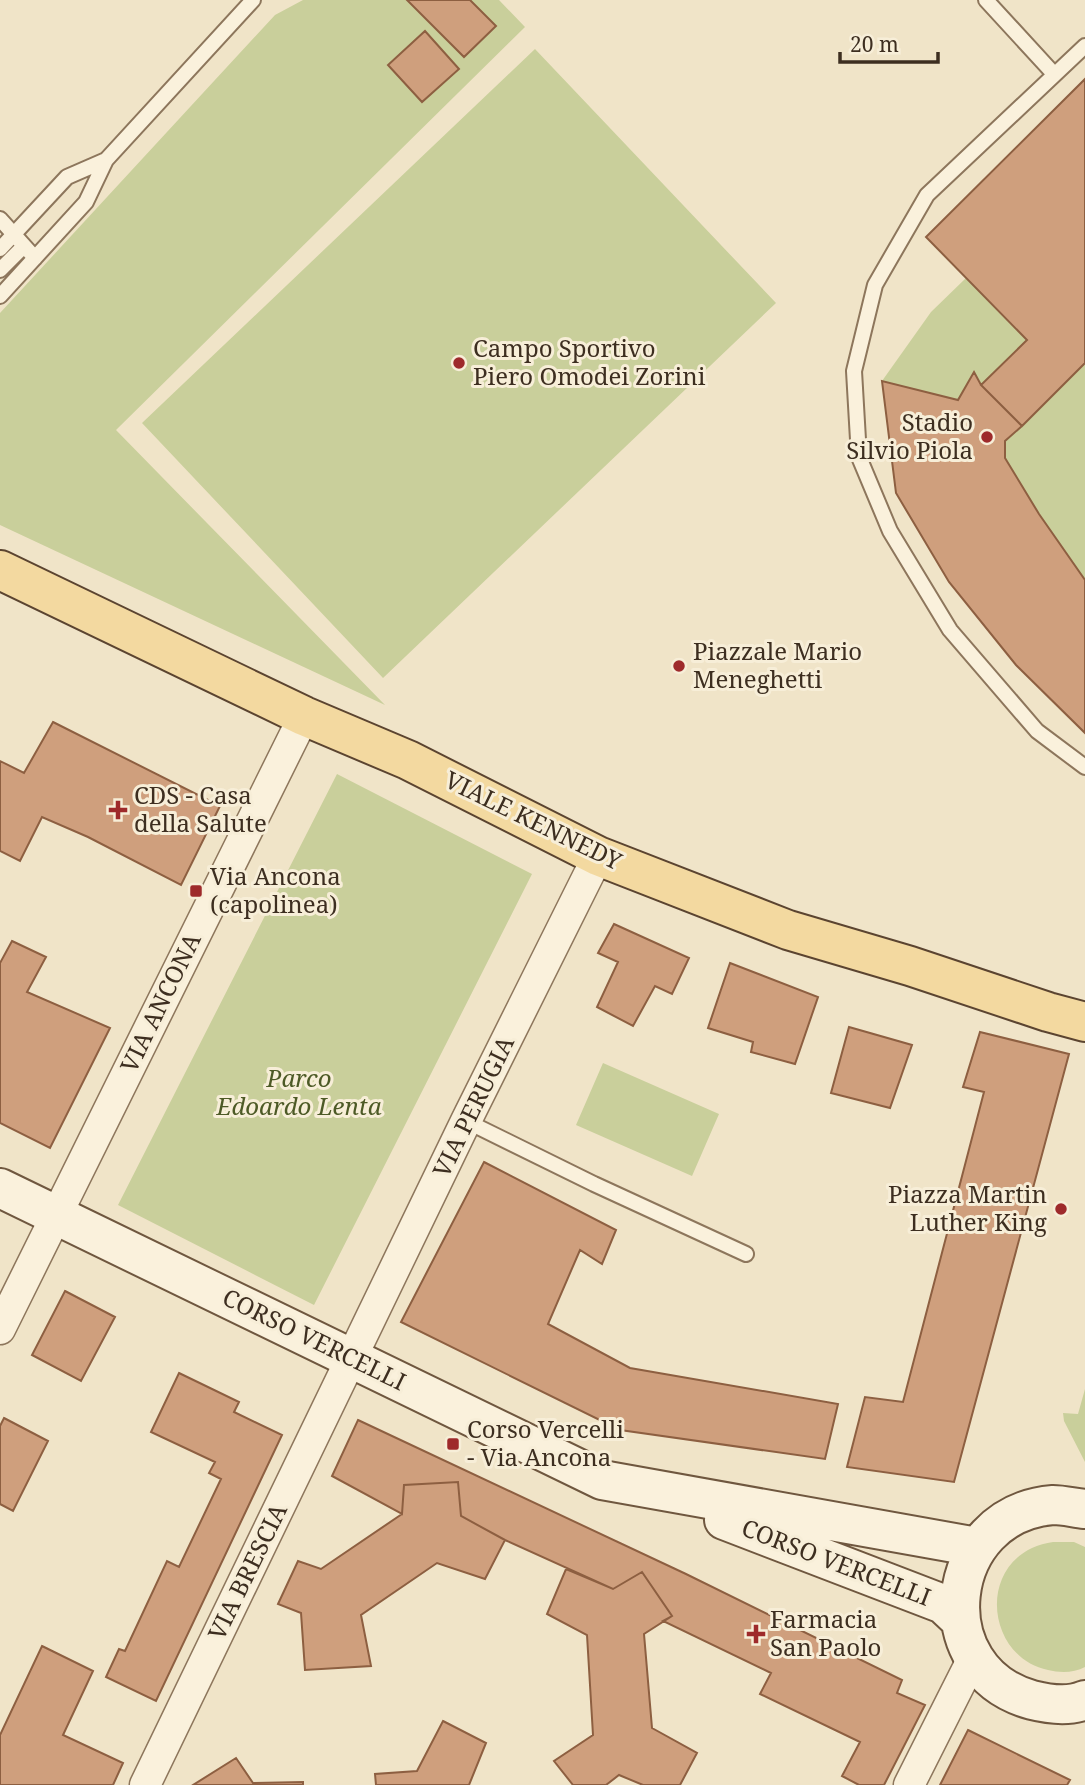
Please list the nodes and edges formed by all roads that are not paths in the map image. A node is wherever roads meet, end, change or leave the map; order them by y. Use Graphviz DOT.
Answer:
graph roads {
  1 [pos="253,0"];
  2 [pos="986,0"];
  3 [pos="1085,46"];
  4 [pos="1054,74"];
  5 [pos="106,160"];
  6 [pos="0,219"];
  7 [pos="19,240"];
  8 [pos="0,249"];
  9 [pos="35,258"];
  10 [pos="0,270"];
  11 [pos="0,296"];
  12 [pos="0,570"];
  13 [pos="304,716"];
  14 [pos="1085,767"];
  15 [pos="598,856"];
  16 [pos="1085,1022"];
  17 [pos="466,1121"];
  18 [pos="0,1188"];
  19 [pos="56,1215"];
  20 [pos="746,1254"];
  21 [pos="0,1329"];
  22 [pos="351,1359"];
  23 [pos="630,1485"];
  24 [pos="1085,1509"];
  25 [pos="978,1548"];
  26 [pos="959,1619"];
  27 [pos="974,1656"];
  28 [pos="1085,1700"];
  29 [pos="1048,1704"];
  30 [pos="1085,1724"];
  31 [pos="145,1785"];
  32 [pos="909,1785"];
  1 -- 5 [label="lane"];
  2 -- 4 [label="lane"];
  3 -- 4 [label="lane"];
  4 -- 14 [label="lane"];
  5 -- 7 [label="lane"];
  5 -- 9 [label="lane"];
  6 -- 7 [label="lane"];
  7 -- 8 [label="lane"];
  7 -- 9 [label="lane"];
  7 -- 10 [label="lane"];
  9 -- 11 [label="lane"];
  12 -- 13 [label="main road, VIALE KENNEDY"];
  13 -- 15 [label="main road, VIALE KENNEDY"];
  13 -- 19 [label="street, VIA ANCONA"];
  15 -- 16 [label="main road, VIALE KENNEDY"];
  15 -- 17 [label="street, VIA PERUGIA"];
  17 -- 20 [label="lane"];
  17 -- 22 [label="street, VIA PERUGIA"];
  18 -- 19 [label="main road, CORSO VERCELLI"];
  19 -- 21 [label="street, VIA ANCONA"];
  19 -- 22 [label="main road, CORSO VERCELLI"];
  22 -- 23 [label="main road, CORSO VERCELLI"];
  22 -- 31 [label="street, VIA BRESCIA"];
  23 -- 25 [label="main road, CORSO VERCELLI"];
  23 -- 26 [label="main road, CORSO VERCELLI"];
  24 -- 25 [label="main road"];
  25 -- 26 [label="main road"];
  26 -- 27 [label="main road"];
  27 -- 29 [label="main road"];
  27 -- 32 [label="street"];
  28 -- 29 [label="main road"];
  29 -- 30 [label="main road"];
}
